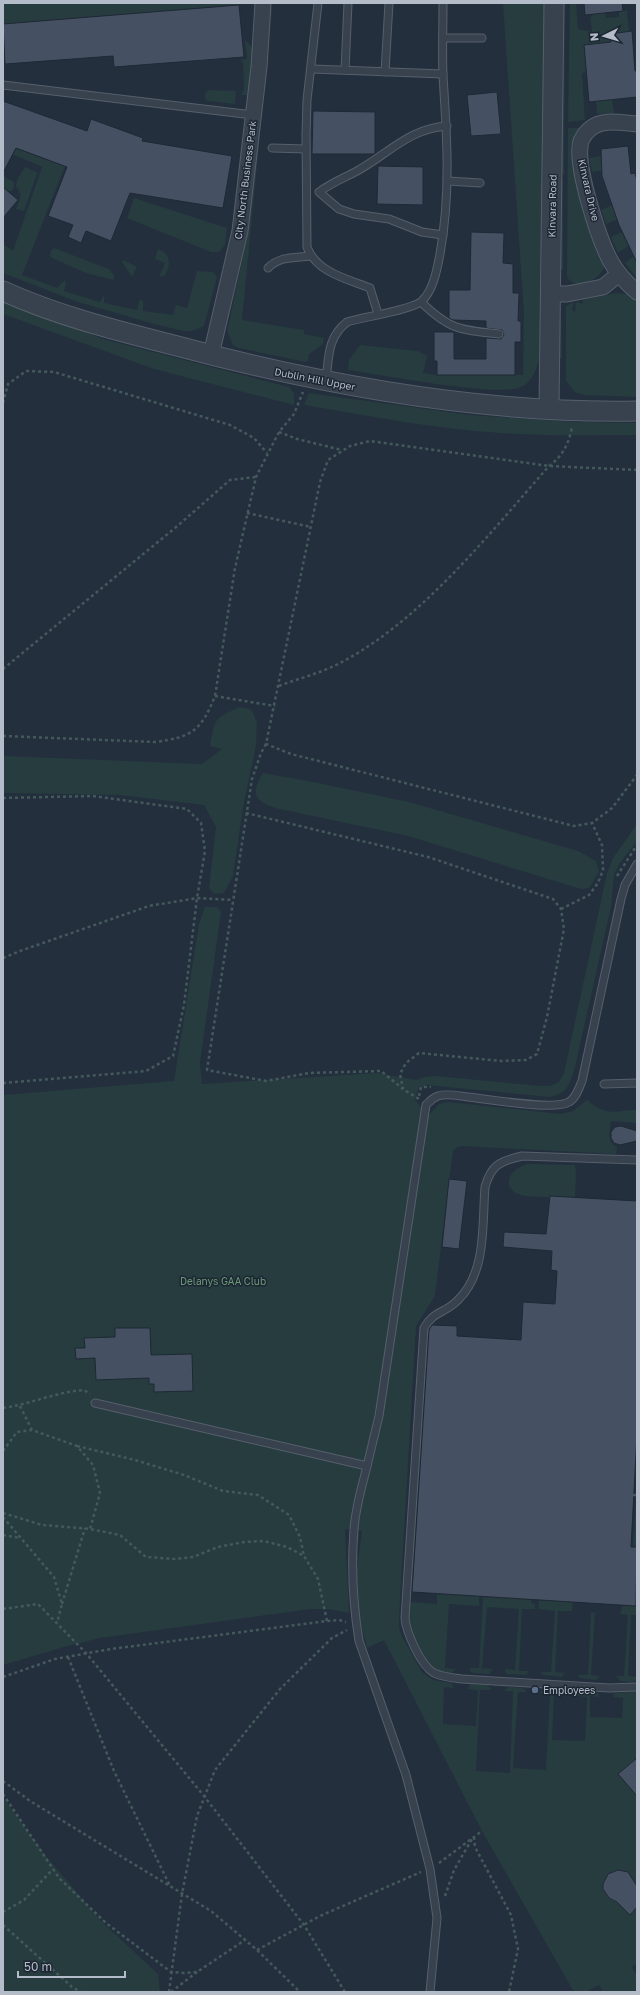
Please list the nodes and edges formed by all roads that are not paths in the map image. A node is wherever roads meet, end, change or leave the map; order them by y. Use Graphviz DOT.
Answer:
graph roads {
  1 [pos="263,3"];
  2 [pos="318,3"];
  3 [pos="348,3"];
  4 [pos="389,3"];
  5 [pos="443,3"];
  6 [pos="554,3"];
  7 [pos="443,38"];
  8 [pos="482,38"];
  9 [pos="312,69"];
  10 [pos="346,70"];
  11 [pos="385,72"];
  12 [pos="443,74"];
  13 [pos="3,85"];
  14 [pos="253,115"];
  15 [pos="637,124"];
  16 [pos="447,126"];
  17 [pos="272,148"];
  18 [pos="306,149"];
  19 [pos="448,181"];
  20 [pos="480,183"];
  21 [pos="307,189"];
  22 [pos="319,192"];
  23 [pos="444,235"];
  24 [pos="310,256"];
  25 [pos="268,268"];
  26 [pos="619,274"];
  27 [pos="3,291"];
  28 [pos="637,292"];
  29 [pos="551,294"];
  30 [pos="421,302"];
  31 [pos="378,314"];
  32 [pos="499,334"];
  33 [pos="211,355"];
  34 [pos="326,382"];
  35 [pos="548,409"];
  36 [pos="637,411"];
  37 [pos="637,864"];
  38 [pos="637,1083"];
  39 [pos="604,1084"];
  40 [pos="637,1160"];
  41 [pos="95,1403"];
  42 [pos="367,1466"];
  43 [pos="637,1687"];
  44 [pos="430,1992"];
  1 -- 14 [label="street, City North Business Park"];
  2 -- 9 [label="lane"];
  3 -- 10 [label="lane"];
  4 -- 11 [label="lane"];
  5 -- 7 [label="lane"];
  6 -- 29 [label="street, Kinvara Road"];
  7 -- 8 [label="lane"];
  7 -- 12 [label="lane"];
  9 -- 10 [label="lane"];
  9 -- 18 [label="lane"];
  10 -- 11 [label="lane"];
  11 -- 12 [label="lane"];
  12 -- 16 [label="lane"];
  13 -- 14 [label="lane"];
  14 -- 33 [label="street, City North Business Park"];
  15 -- 26 [label="street, Kinvara Drive"];
  16 -- 19 [label="lane"];
  16 -- 22 [label="lane"];
  17 -- 18 [label="lane"];
  18 -- 21 [label="lane"];
  19 -- 20 [label="lane"];
  19 -- 23 [label="lane"];
  21 -- 22 [label="lane"];
  21 -- 24 [label="lane"];
  22 -- 23 [label="lane"];
  23 -- 30 [label="lane"];
  24 -- 25 [label="lane"];
  24 -- 31 [label="lane"];
  26 -- 28 [label="street, Kinvara Drive"];
  26 -- 29 [label="street"];
  27 -- 33 [label="street, Dublin Hill Upper"];
  29 -- 35 [label="street, Kinvara Road"];
  30 -- 31 [label="lane"];
  30 -- 32 [label="lane"];
  31 -- 34 [label="lane"];
  33 -- 34 [label="street, Dublin Hill Upper"];
  34 -- 35 [label="street, Dublin Hill Upper"];
  35 -- 36 [label="street, Dublin Hill Upper"];
  37 -- 42 [label="lane"];
  38 -- 39 [label="lane"];
  40 -- 43 [label="lane"];
  41 -- 42 [label="lane"];
  42 -- 44 [label="lane"];
}
